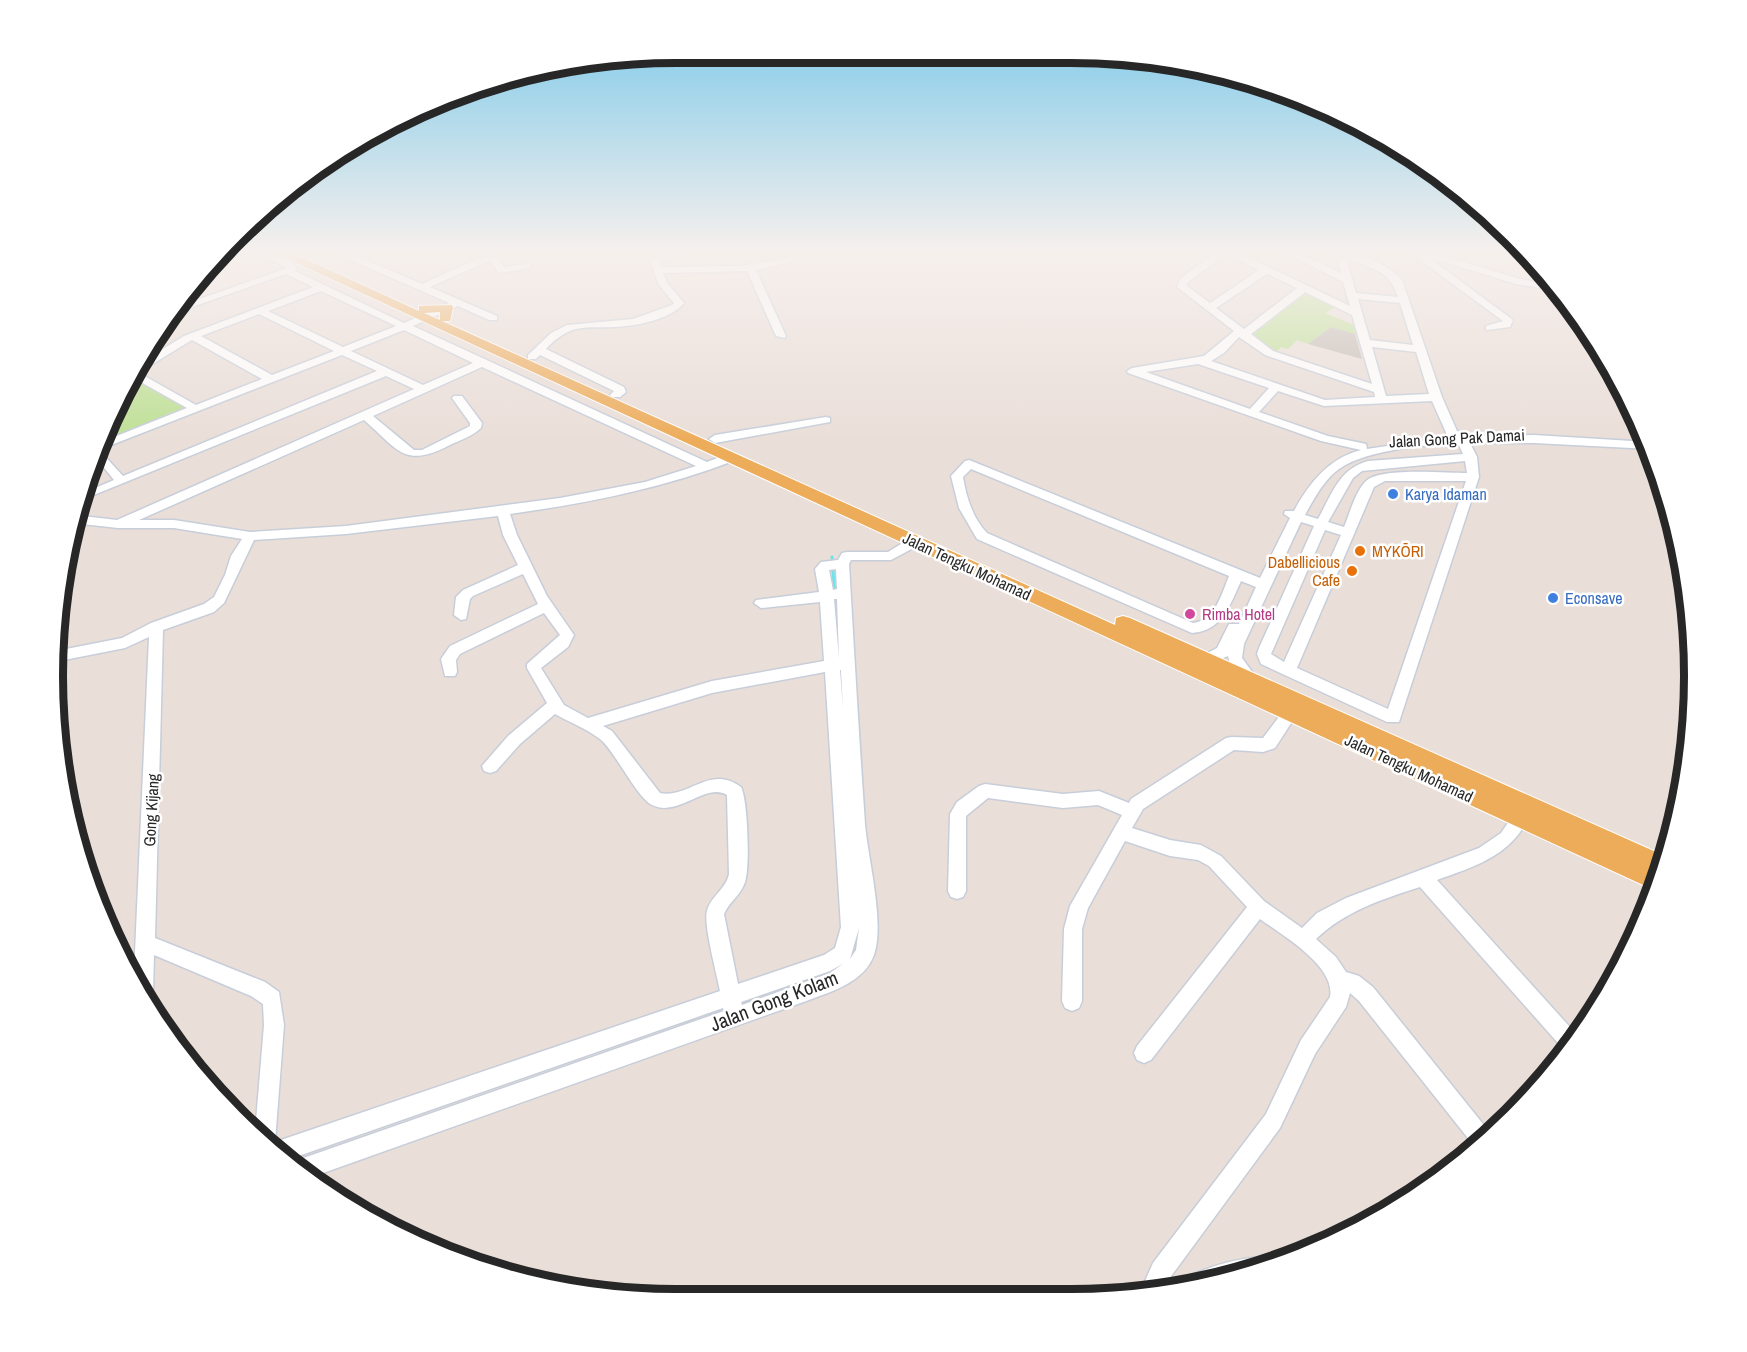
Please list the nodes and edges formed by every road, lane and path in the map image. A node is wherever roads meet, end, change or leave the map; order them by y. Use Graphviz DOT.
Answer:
graph roads {
  1 [pos="252,314"];
  2 [pos="266,314"];
  3 [pos="379,314"];
  4 [pos="409,314"];
  5 [pos="439,314"];
  6 [pos="440,314"];
  7 [pos="656,314"];
  8 [pos="771,314"];
  9 [pos="1217,314"];
  10 [pos="1267,314"];
  11 [pos="1356,314"];
  12 [pos="1409,314"];
  13 [pos="1500,314"];
  14 [pos="493,318"];
  15 [pos="405,326"];
  16 [pos="1490,328"];
  17 [pos="1241,333"];
  18 [pos="193,336"];
  19 [pos="781,336"];
  20 [pos="1365,344"];
  21 [pos="1420,349"];
  22 [pos="343,351"];
  23 [pos="1291,352"];
  24 [pos="536,354"];
  25 [pos="1200,361"];
  26 [pos="149,362"];
  27 [pos="480,362"];
  28 [pos="385,372"];
  29 [pos="141,377"];
  30 [pos="271,379"];
  31 [pos="1276,387"];
  32 [pos="424,390"];
  33 [pos="1379,390"];
  34 [pos="1436,397"];
  35 [pos="458,398"];
  36 [pos="196,409"];
  37 [pos="1253,412"];
  38 [pos="366,416"];
  39 [pos="826,420"];
  40 [pos="1456,437"];
  41 [pos="715,439"];
  42 [pos="1325,439"];
  43 [pos="1637,440"];
  44 [pos="109,443"];
  45 [pos="1639,445"];
  46 [pos="1362,447"];
  47 [pos="1348,453"];
  48 [pos="1471,457"];
  49 [pos="729,458"];
  50 [pos="1331,458"];
  51 [pos="103,459"];
  52 [pos="707,467"];
  53 [pos="1473,477"];
  54 [pos="121,481"];
  55 [pos="91,494"];
  56 [pos="503,511"];
  57 [pos="1294,515"];
  58 [pos="83,520"];
  59 [pos="118,524"];
  60 [pos="1321,524"];
  61 [pos="1348,533"];
  62 [pos="250,536"];
  63 [pos="914,542"];
  64 [pos="527,567"];
  65 [pos="1237,574"];
  66 [pos="1260,584"];
  67 [pos="1038,585"];
  68 [pos="835,595"];
  69 [pos="761,603"];
  70 [pos="547,606"];
  71 [pos="1060,609"];
  72 [pos="460,615"];
  73 [pos="156,627"];
  74 [pos="64,655"];
  75 [pos="1207,660"];
  76 [pos="840,664"];
  77 [pos="1288,671"];
  78 [pos="450,672"];
  79 [pos="1250,680"];
  80 [pos="556,704"];
  81 [pos="1289,714"];
  82 [pos="588,724"];
  83 [pos="490,766"];
  84 [pos="1522,811"];
  85 [pos="1132,812"];
  86 [pos="1122,832"];
  87 [pos="1654,863"];
  88 [pos="1423,877"];
  89 [pos="1649,877"];
  90 [pos="957,891"];
  91 [pos="1258,907"];
  92 [pos="1303,939"];
  93 [pos="145,944"];
  94 [pos="144,979"];
  95 [pos="1340,980"];
  96 [pos="1072,1001"];
  97 [pos="732,1007"];
  98 [pos="1566,1037"];
  99 [pos="1144,1053"];
  100 [pos="265,1130"];
  101 [pos="1478,1134"];
  102 [pos="295,1156"];
  103 [pos="1157,1283"];
  1 -- 18 [label="street"];
  2 -- 22 [label="street"];
  3 -- 15 [label="street"];
  4 -- 15 [label="main road"];
  5 -- 15 [label="main road"];
  5 -- 15 [label="street"];
  5 -- 24 [label="main road, Jalan Tengku Mohamad"];
  5 -- 49 [label="main road, Jalan Tengku Mohamad"];
  6 -- 14 [label="street"];
  7 -- 24 [label="street"];
  8 -- 19 [label="street"];
  9 -- 17 [label="street"];
  10 -- 17 [label="street"];
  11 -- 20 [label="street"];
  12 -- 21 [label="street"];
  13 -- 16 [label="street"];
  15 -- 22 [label="street"];
  15 -- 27 [label="street"];
  17 -- 25 [label="street"];
  17 -- 33 [label="street"];
  18 -- 26 [label="street"];
  18 -- 30 [label="street"];
  20 -- 21 [label="street"];
  20 -- 33 [label="street"];
  21 -- 34 [label="street"];
  22 -- 28 [label="street"];
  22 -- 30 [label="street"];
  23 -- 33 [label="street"];
  24 -- 41 [label="main road, Jalan Tengku Mohamad"];
  25 -- 31 [label="street"];
  25 -- 37 [label="street"];
  27 -- 32 [label="street"];
  27 -- 52 [label="street"];
  28 -- 32 [label="street"];
  28 -- 54 [label="street"];
  29 -- 36 [label="street"];
  30 -- 36 [label="street"];
  31 -- 33 [label="street"];
  31 -- 37 [label="street"];
  32 -- 38 [label="street"];
  33 -- 34 [label="street"];
  34 -- 40 [label="street"];
  35 -- 38 [label="street"];
  36 -- 44 [label="street"];
  37 -- 42 [label="street"];
  38 -- 59 [label="street"];
  39 -- 41 [label="street"];
  40 -- 43 [label="street, Jalan Gong Pak Damai"];
  40 -- 45 [label="street"];
  40 -- 46 [label="street, Jalan Gong Pak Damai"];
  40 -- 47 [label="street"];
  40 -- 48 [label="street"];
  41 -- 67 [label="main road, Jalan Tengku Mohamad"];
  42 -- 46 [label="street"];
  42 -- 47 [label="street"];
  42 -- 50 [label="street"];
  46 -- 47 [label="street, Jalan Gong Pak Damai"];
  47 -- 50 [label="street, Jalan Gong Pak Damai"];
  47 -- 57 [label="street, Jalan Gong Pak Damai"];
  48 -- 53 [label="street"];
  48 -- 60 [label="street"];
  49 -- 52 [label="street"];
  49 -- 63 [label="main road, Jalan Tengku Mohamad"];
  50 -- 57 [label="street, Jalan Gong Pak Damai"];
  51 -- 54 [label="street"];
  52 -- 56 [label="street"];
  53 -- 61 [label="street"];
  53 -- 77 [label="street"];
  54 -- 55 [label="street"];
  56 -- 62 [label="street"];
  56 -- 64 [label="street"];
  57 -- 60 [label="street"];
  57 -- 66 [label="street, Jalan Gong Pak Damai"];
  58 -- 59 [label="street"];
  59 -- 62 [label="street"];
  60 -- 61 [label="street"];
  60 -- 77 [label="street"];
  61 -- 77 [label="street"];
  62 -- 73 [label="street"];
  63 -- 68 [label="street"];
  63 -- 71 [label="main road, Jalan Tengku Mohamad"];
  64 -- 70 [label="street"];
  64 -- 72 [label="street"];
  65 -- 65 [label="street"];
  65 -- 66 [label="street"];
  66 -- 75 [label="street, Jalan Gong Pak Damai"];
  66 -- 79 [label="street, Jalan Gong Pak Damai"];
  67 -- 71 [label="main road"];
  67 -- 75 [label="main road, Jalan Tengku Mohamad"];
  68 -- 69 [label="street"];
  68 -- 76 [label="street"];
  70 -- 78 [label="street"];
  70 -- 80 [label="street"];
  71 -- 81 [label="main road, Jalan Tengku Mohamad"];
  73 -- 74 [label="street"];
  73 -- 93 [label="street, Gong Kijang"];
  75 -- 79 [label="main road, Jalan Tengku Mohamad"];
  76 -- 82 [label="street"];
  76 -- 97 [label="street"];
  79 -- 84 [label="main road, Jalan Tengku Mohamad"];
  80 -- 82 [label="street"];
  80 -- 83 [label="street"];
  81 -- 84 [label="main road, Jalan Tengku Mohamad"];
  81 -- 85 [label="street"];
  82 -- 97 [label="street"];
  84 -- 87 [label="main road, Jalan Tengku Mohamad"];
  84 -- 88 [label="street"];
  84 -- 89 [label="main road, Jalan Tengku Mohamad"];
  85 -- 86 [label="street"];
  85 -- 90 [label="street"];
  86 -- 91 [label="street"];
  86 -- 96 [label="street"];
  88 -- 92 [label="street"];
  88 -- 98 [label="street"];
  91 -- 92 [label="street"];
  91 -- 99 [label="street"];
  92 -- 95 [label="street"];
  93 -- 94 [label="street, Gong Kijang"];
  93 -- 100 [label="street"];
  95 -- 101 [label="street"];
  95 -- 103 [label="street"];
  97 -- 102 [label="street"];
}
